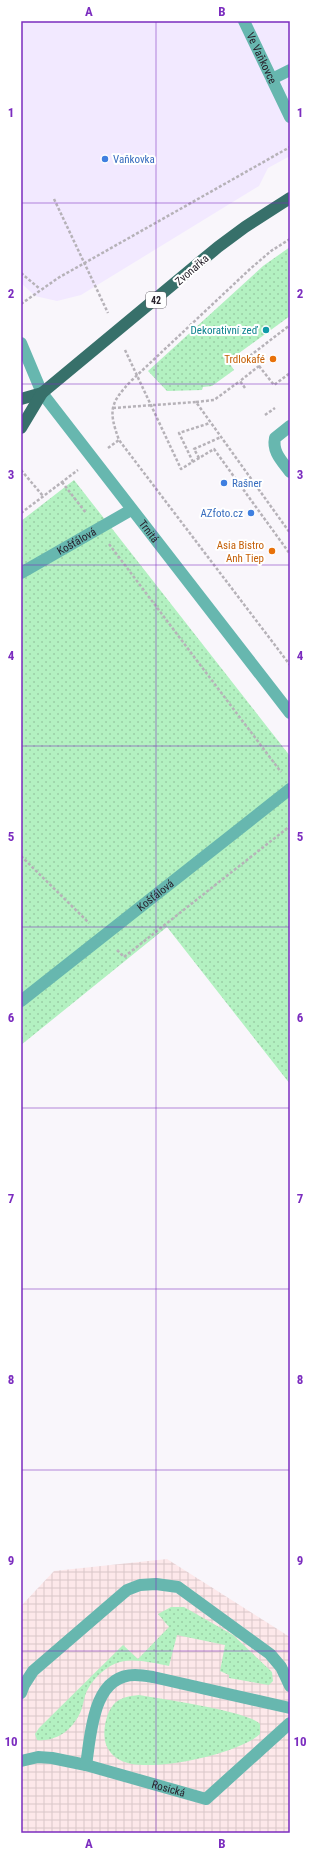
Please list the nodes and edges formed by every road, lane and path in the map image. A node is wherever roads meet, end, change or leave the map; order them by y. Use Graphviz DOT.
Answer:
graph roads {
  1 [pos="244,21"];
  2 [pos="290,70"];
  3 [pos="272,79"];
  4 [pos="290,117"];
  5 [pos="290,147"];
  6 [pos="290,198"];
  7 [pos="54,200"];
  8 [pos="290,239"];
  9 [pos="84,264"];
  10 [pos="21,273"];
  11 [pos="40,289"];
  12 [pos="21,304"];
  13 [pos="290,325"];
  14 [pos="21,343"];
  15 [pos="259,366"];
  16 [pos="290,373"];
  17 [pos="240,381"];
  18 [pos="245,388"];
  19 [pos="42,393"];
  20 [pos="21,399"];
  21 [pos="196,402"];
  22 [pos="113,408"];
  23 [pos="275,408"];
  24 [pos="266,415"];
  25 [pos="210,423"];
  26 [pos="290,426"];
  27 [pos="21,428"];
  28 [pos="221,437"];
  29 [pos="214,449"];
  30 [pos="199,458"];
  31 [pos="193,462"];
  32 [pos="21,470"];
  33 [pos="290,472"];
  34 [pos="62,482"];
  35 [pos="132,510"];
  36 [pos="21,513"];
  37 [pos="98,529"];
  38 [pos="290,533"];
  39 [pos="290,554"];
  40 [pos="21,573"];
  41 [pos="290,665"];
  42 [pos="290,713"];
  43 [pos="285,777"];
  44 [pos="290,789"];
  45 [pos="21,1001"];
  46 [pos="290,1686"];
  47 [pos="21,1692"];
  48 [pos="290,1708"];
  49 [pos="290,1723"];
  50 [pos="22,1757"];
  51 [pos="86,1765"];
  1 -- 3 [label="street, Ve Vaňkovce"];
  2 -- 3 [label="street"];
  3 -- 4 [label="street, Ve Vaňkovce"];
  5 -- 9 [label="path"];
  6 -- 19 [label="main road, Zvonařka / 42"];
  7 -- 9 [label="path"];
  8 -- 22 [label="path"];
  9 -- 11 [label="path"];
  10 -- 11 [label="path"];
  11 -- 12 [label="path"];
  13 -- 15 [label="path"];
  14 -- 19 [label="street, Trnitá"];
  15 -- 16 [label="path"];
  15 -- 17 [label="path"];
  17 -- 18 [label="path"];
  17 -- 21 [label="path"];
  19 -- 20 [label="main road, 42"];
  19 -- 27 [label="main road, 42"];
  19 -- 35 [label="street, Trnitá"];
  21 -- 22 [label="path"];
  21 -- 25 [label="path"];
  22 -- 41 [label="path"];
  23 -- 24 [label="path"];
  25 -- 28 [label="path"];
  25 -- 31 [label="path"];
  26 -- 33 [label="street"];
  28 -- 30 [label="path"];
  28 -- 38 [label="path"];
  29 -- 39 [label="path"];
  32 -- 36 [label="path"];
  34 -- 37 [label="path"];
  35 -- 37 [label="street, Košťálová"];
  35 -- 42 [label="street, Trnitá"];
  37 -- 40 [label="street, Košťálová"];
  37 -- 43 [label="path"];
  44 -- 45 [label="street, Košťálová"];
  46 -- 47 [label="street"];
  48 -- 51 [label="street"];
  49 -- 51 [label="street, Rosická"];
  50 -- 51 [label="street, Rosická"];
}
